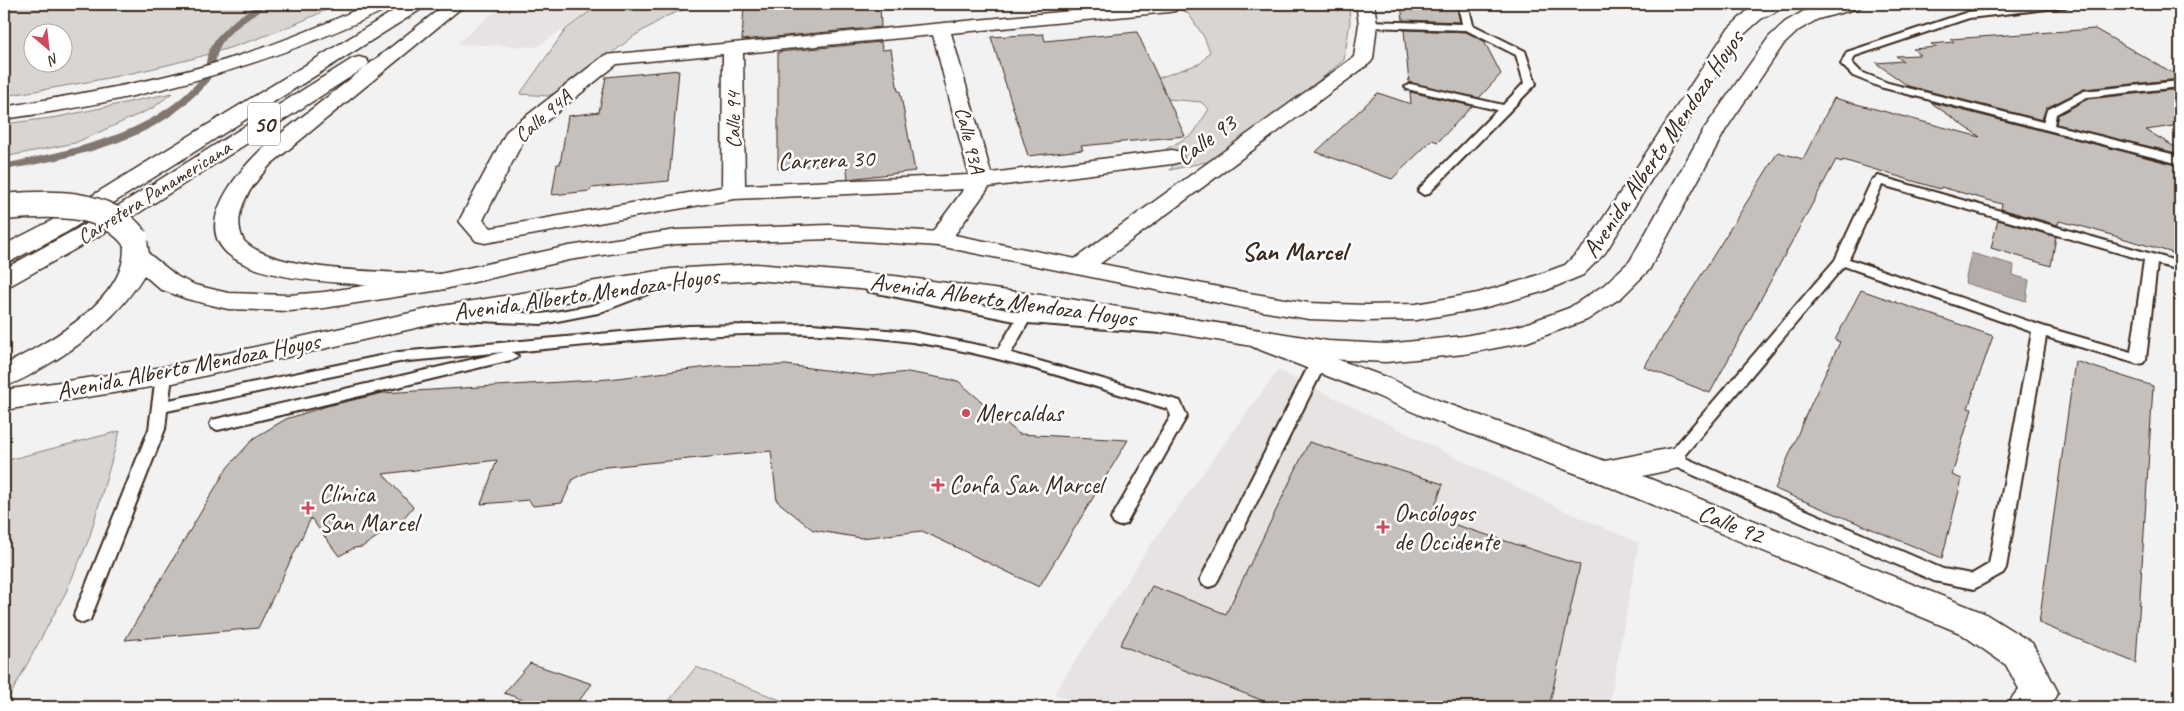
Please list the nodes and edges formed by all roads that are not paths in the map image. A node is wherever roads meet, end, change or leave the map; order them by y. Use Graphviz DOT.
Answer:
graph roads {
  1 [pos="383,4"];
  2 [pos="417,4"];
  3 [pos="455,4"];
  4 [pos="1365,4"];
  5 [pos="1463,4"];
  6 [pos="1777,4"];
  7 [pos="1853,4"];
  8 [pos="2065,4"];
  9 [pos="1169,7"];
  10 [pos="1368,24"];
  11 [pos="1468,27"];
  12 [pos="940,30"];
  13 [pos="733,49"];
  14 [pos="2180,84"];
  15 [pos="1412,87"];
  16 [pos="1506,109"];
  17 [pos="4,113"];
  18 [pos="2048,126"];
  19 [pos="1172,157"];
  20 [pos="2180,160"];
  21 [pos="982,181"];
  22 [pos="1424,191"];
  23 [pos="734,192"];
  24 [pos="4,207"];
  25 [pos="485,236"];
  26 [pos="939,239"];
  27 [pos="136,248"];
  28 [pos="4,255"];
  29 [pos="2151,258"];
  30 [pos="1840,261"];
  31 [pos="1082,266"];
  32 [pos="2180,266"];
  33 [pos="827,278"];
  34 [pos="4,279"];
  35 [pos="440,282"];
  36 [pos="1024,318"];
  37 [pos="2040,330"];
  38 [pos="1221,332"];
  39 [pos="1263,340"];
  40 [pos="563,343"];
  41 [pos="1386,352"];
  42 [pos="1002,355"];
  43 [pos="1318,363"];
  44 [pos="164,376"];
  45 [pos="4,377"];
  46 [pos="1378,384"];
  47 [pos="4,400"];
  48 [pos="159,407"];
  49 [pos="218,424"];
  50 [pos="1672,459"];
  51 [pos="1604,472"];
  52 [pos="1120,519"];
  53 [pos="1209,580"];
  54 [pos="83,615"];
  55 [pos="2026,707"];
  1 -- 17 [label="main road"];
  2 -- 28 [label="main road, Carretera Panamericana / 50"];
  3 -- 34 [label="main road, Carretera Panamericana / 50"];
  3 -- 35 [label="main road"];
  4 -- 10 [label="main road"];
  5 -- 11 [label="lane"];
  6 -- 31 [label="main road, Avenida Alberto Mendoza Hoyos"];
  7 -- 41 [label="main road, Avenida Alberto Mendoza Hoyos"];
  8 -- 18 [label="lane"];
  9 -- 12 [label="main road"];
  10 -- 11 [label="lane"];
  10 -- 31 [label="main road, Calle 93"];
  11 -- 16 [label="lane"];
  12 -- 13 [label="main road"];
  12 -- 21 [label="main road, Calle 93A"];
  13 -- 23 [label="main road, Calle 94"];
  13 -- 25 [label="main road, Calle 94A"];
  14 -- 18 [label="lane"];
  15 -- 16 [label="lane"];
  16 -- 22 [label="lane"];
  18 -- 20 [label="lane"];
  19 -- 21 [label="main road, Carrera 30"];
  21 -- 23 [label="main road, Carrera 30"];
  21 -- 26 [label="main road, Calle 93A"];
  23 -- 25 [label="main road, Carrera 30"];
  24 -- 27 [label="main road, Avenida Alberto Mendoza Hoyos, bridge"];
  26 -- 31 [label="main road, Avenida Alberto Mendoza Hoyos"];
  26 -- 35 [label="main road, Avenida Alberto Mendoza Hoyos"];
  27 -- 35 [label="main road, Avenida Alberto Mendoza Hoyos"];
  27 -- 45 [label="main road"];
  29 -- 30 [label="lane"];
  29 -- 32 [label="lane"];
  29 -- 37 [label="lane"];
  30 -- 37 [label="lane"];
  30 -- 50 [label="lane"];
  33 -- 36 [label="lane"];
  33 -- 38 [label="main road, Avenida Alberto Mendoza Hoyos"];
  33 -- 44 [label="main road, Avenida Alberto Mendoza Hoyos"];
  36 -- 38 [label="lane"];
  36 -- 42 [label="lane"];
  37 -- 50 [label="lane"];
  38 -- 39 [label="main road, Avenida Alberto Mendoza Hoyos"];
  39 -- 41 [label="main road, Avenida Alberto Mendoza Hoyos"];
  39 -- 43 [label="main road, Calle 92"];
  40 -- 42 [label="lane"];
  40 -- 48 [label="lane"];
  40 -- 49 [label="lane"];
  41 -- 46 [label="main road"];
  42 -- 52 [label="lane"];
  43 -- 46 [label="main road, Calle 92"];
  43 -- 53 [label="lane"];
  44 -- 47 [label="main road, Avenida Alberto Mendoza Hoyos"];
  44 -- 48 [label="lane"];
  46 -- 51 [label="main road, Calle 92"];
  48 -- 54 [label="lane"];
  50 -- 51 [label="main road"];
  51 -- 55 [label="main road, Calle 92"];
}
